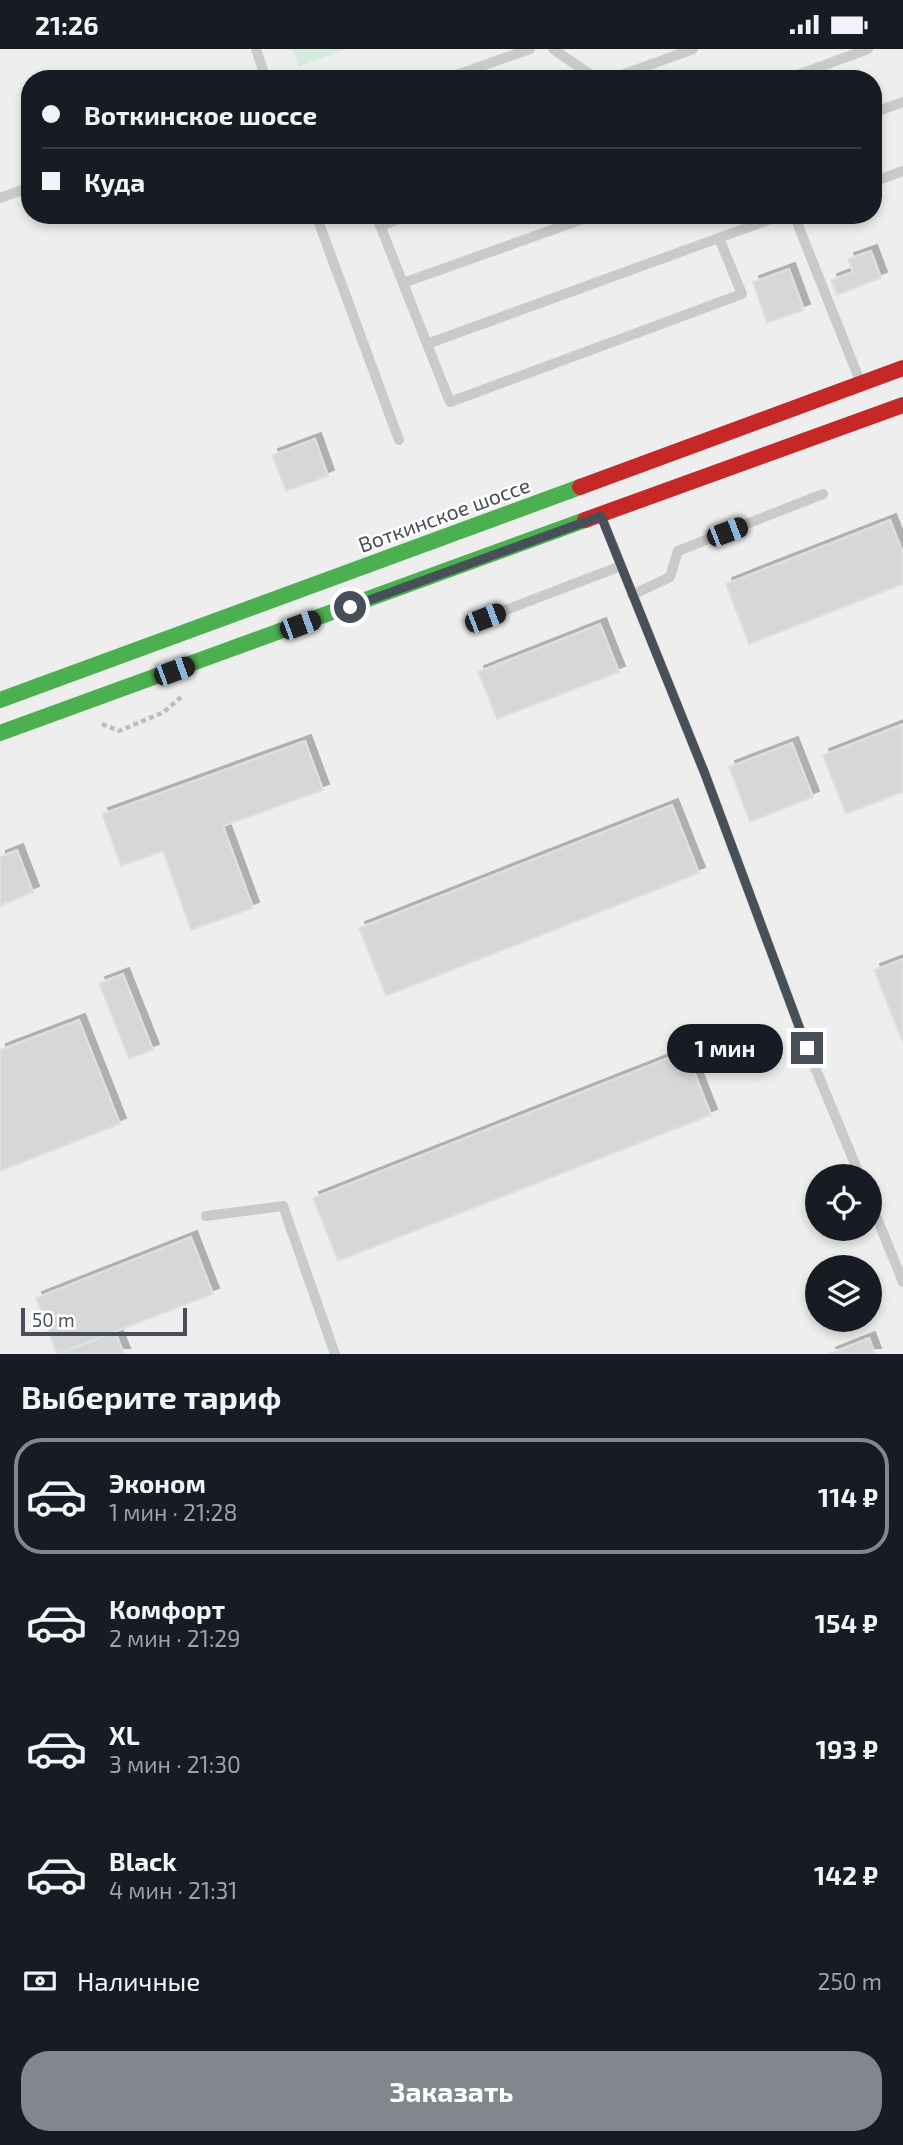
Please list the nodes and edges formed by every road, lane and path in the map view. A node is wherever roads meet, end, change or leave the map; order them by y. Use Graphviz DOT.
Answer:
graph roads {
  1 [pos="256,49"];
  2 [pos="530,49"];
  3 [pos="553,49"];
  4 [pos="693,49"];
  5 [pos="868,49"];
  6 [pos="263,70"];
  7 [pos="470,70"];
  8 [pos="584,70"];
  9 [pos="636,70"];
  10 [pos="811,70"];
  11 [pos="903,102"];
  12 [pos="882,110"];
  13 [pos="903,171"];
  14 [pos="882,179"];
  15 [pos="21,190"];
  16 [pos="0,198"];
  17 [pos="319,224"];
  18 [pos="379,224"];
  19 [pos="569,224"];
  20 [pos="757,224"];
  21 [pos="798,224"];
  22 [pos="719,238"];
  23 [pos="403,283"];
  24 [pos="427,344"];
  25 [pos="903,368"];
  26 [pos="861,384"];
  27 [pos="903,405"];
  28 [pos="399,440"];
  29 [pos="823,494"];
  30 [pos="601,516"];
  31 [pos="621,566"];
  32 [pos="632,595"];
  33 [pos="485,618"];
  34 [pos="0,700"];
  35 [pos="0,733"];
  36 [pos="855,1164"];
  37 [pos="205,1216"];
  38 [pos="882,1230"];
  39 [pos="903,1282"];
  40 [pos="335,1354"];
  1 -- 6 [label="lane"];
  2 -- 7 [label="lane"];
  3 -- 8 [label="lane"];
  4 -- 9 [label="lane"];
  5 -- 10 [label="lane"];
  11 -- 12 [label="lane"];
  13 -- 14 [label="lane"];
  15 -- 16 [label="lane"];
  17 -- 28 [label="lane"];
  18 -- 23 [label="lane"];
  19 -- 23 [label="lane"];
  20 -- 22 [label="lane"];
  21 -- 26 [label="lane"];
  22 -- 24 [label="lane"];
  22 -- 24 [label="lane"];
  23 -- 24 [label="lane"];
  25 -- 26 [label="main road, Воткинское шоссе"];
  26 -- 34 [label="main road, Воткинское шоссе"];
  27 -- 30 [label="main road"];
  29 -- 32 [label="lane"];
  30 -- 31 [label="lane"];
  30 -- 35 [label="main road"];
  31 -- 32 [label="lane"];
  31 -- 33 [label="lane"];
  32 -- 36 [label="lane"];
  37 -- 40 [label="lane"];
  38 -- 39 [label="lane"];
}
